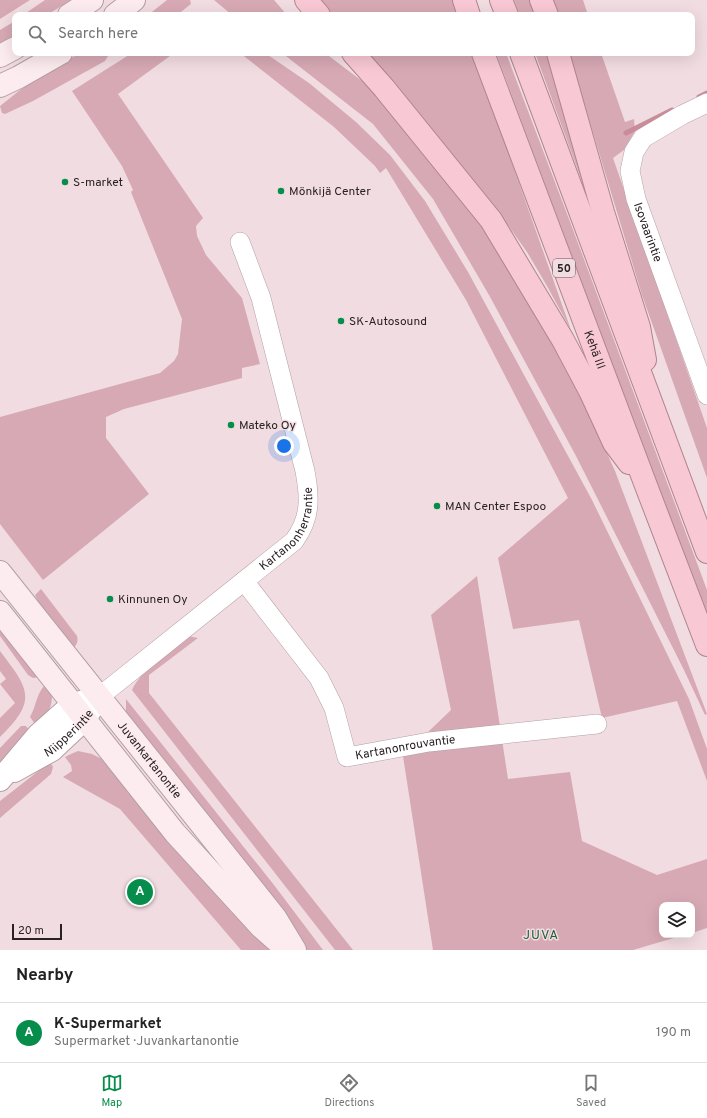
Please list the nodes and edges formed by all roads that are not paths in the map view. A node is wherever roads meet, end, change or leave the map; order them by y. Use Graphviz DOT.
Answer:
graph roads {
  1 [pos="92,0"];
  2 [pos="134,0"];
  3 [pos="306,0"];
  4 [pos="464,0"];
  5 [pos="501,0"];
  6 [pos="541,0"];
  7 [pos="74,12"];
  8 [pos="119,12"];
  9 [pos="316,12"];
  10 [pos="468,12"];
  11 [pos="506,12"];
  12 [pos="545,12"];
  13 [pos="12,50"];
  14 [pos="0,56"];
  15 [pos="56,56"];
  16 [pos="356,56"];
  17 [pos="485,56"];
  18 [pos="522,56"];
  19 [pos="559,56"];
  20 [pos="0,86"];
  21 [pos="707,103"];
  22 [pos="240,242"];
  23 [pos="707,395"];
  24 [pos="655,414"];
  25 [pos="645,483"];
  26 [pos="707,552"];
  27 [pos="0,572"];
  28 [pos="244,581"];
  29 [pos="0,612"];
  30 [pos="707,645"];
  31 [pos="99,697"];
  32 [pos="79,712"];
  33 [pos="597,724"];
  34 [pos="2,778"];
  35 [pos="287,950"];
  36 [pos="295,950"];
  1 -- 7 [label="main road"];
  2 -- 8 [label="main road"];
  3 -- 9 [label="highway"];
  4 -- 10 [label="highway"];
  5 -- 11 [label="highway"];
  6 -- 12 [label="highway"];
  13 -- 14 [label="main road"];
  15 -- 20 [label="main road"];
  16 -- 25 [label="highway"];
  17 -- 25 [label="highway, Kehä III / 50"];
  18 -- 24 [label="highway"];
  19 -- 24 [label="highway"];
  21 -- 23 [label="street, Isovaarintie"];
  22 -- 28 [label="street, Kartanonherrantie"];
  24 -- 26 [label="highway"];
  25 -- 30 [label="highway, Kehä III / 50"];
  27 -- 31 [label="main road, Juvankartanontie"];
  28 -- 31 [label="street, Kartanonherrantie"];
  28 -- 33 [label="street, Kartanonrouvantie"];
  29 -- 32 [label="main road, Juvankartanontie"];
  31 -- 32 [label="street, Niipperintie"];
  31 -- 36 [label="main road, Juvankartanontie"];
  32 -- 34 [label="street, Niipperintie"];
  32 -- 35 [label="main road, Juvankartanontie"];
}
